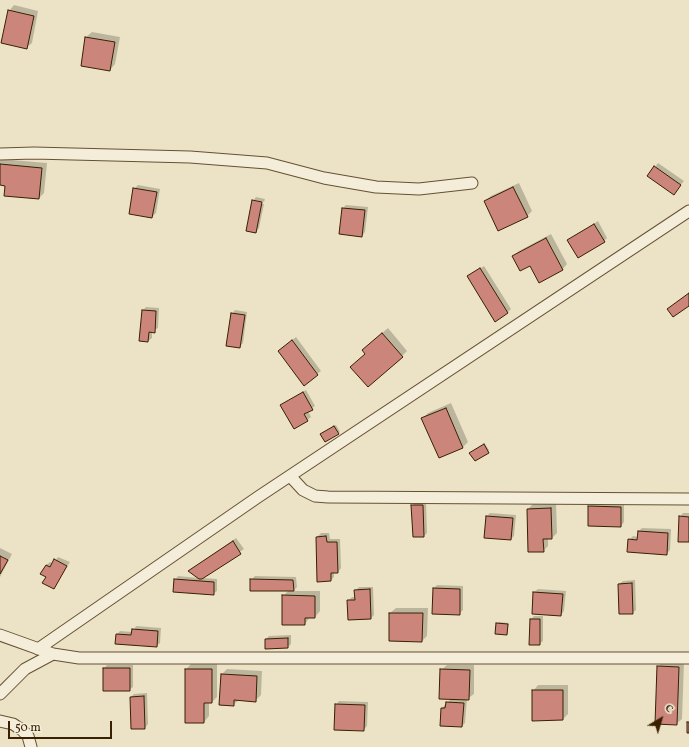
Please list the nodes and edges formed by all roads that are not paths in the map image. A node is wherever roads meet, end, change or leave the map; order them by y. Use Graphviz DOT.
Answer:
graph roads {
  1 [pos="0,154"];
  2 [pos="472,184"];
  3 [pos="689,211"];
  4 [pos="291,477"];
  5 [pos="689,498"];
  6 [pos="0,634"];
  7 [pos="38,649"];
  8 [pos="52,654"];
  9 [pos="689,658"];
  10 [pos="0,694"];
  11 [pos="0,721"];
  12 [pos="31,747"];
  1 -- 2 [label="street"];
  3 -- 4 [label="street"];
  4 -- 5 [label="street"];
  4 -- 7 [label="street"];
  6 -- 7 [label="street"];
  7 -- 8 [label="street"];
  8 -- 9 [label="street"];
  8 -- 10 [label="street"];
  11 -- 12 [label="street"];
}
